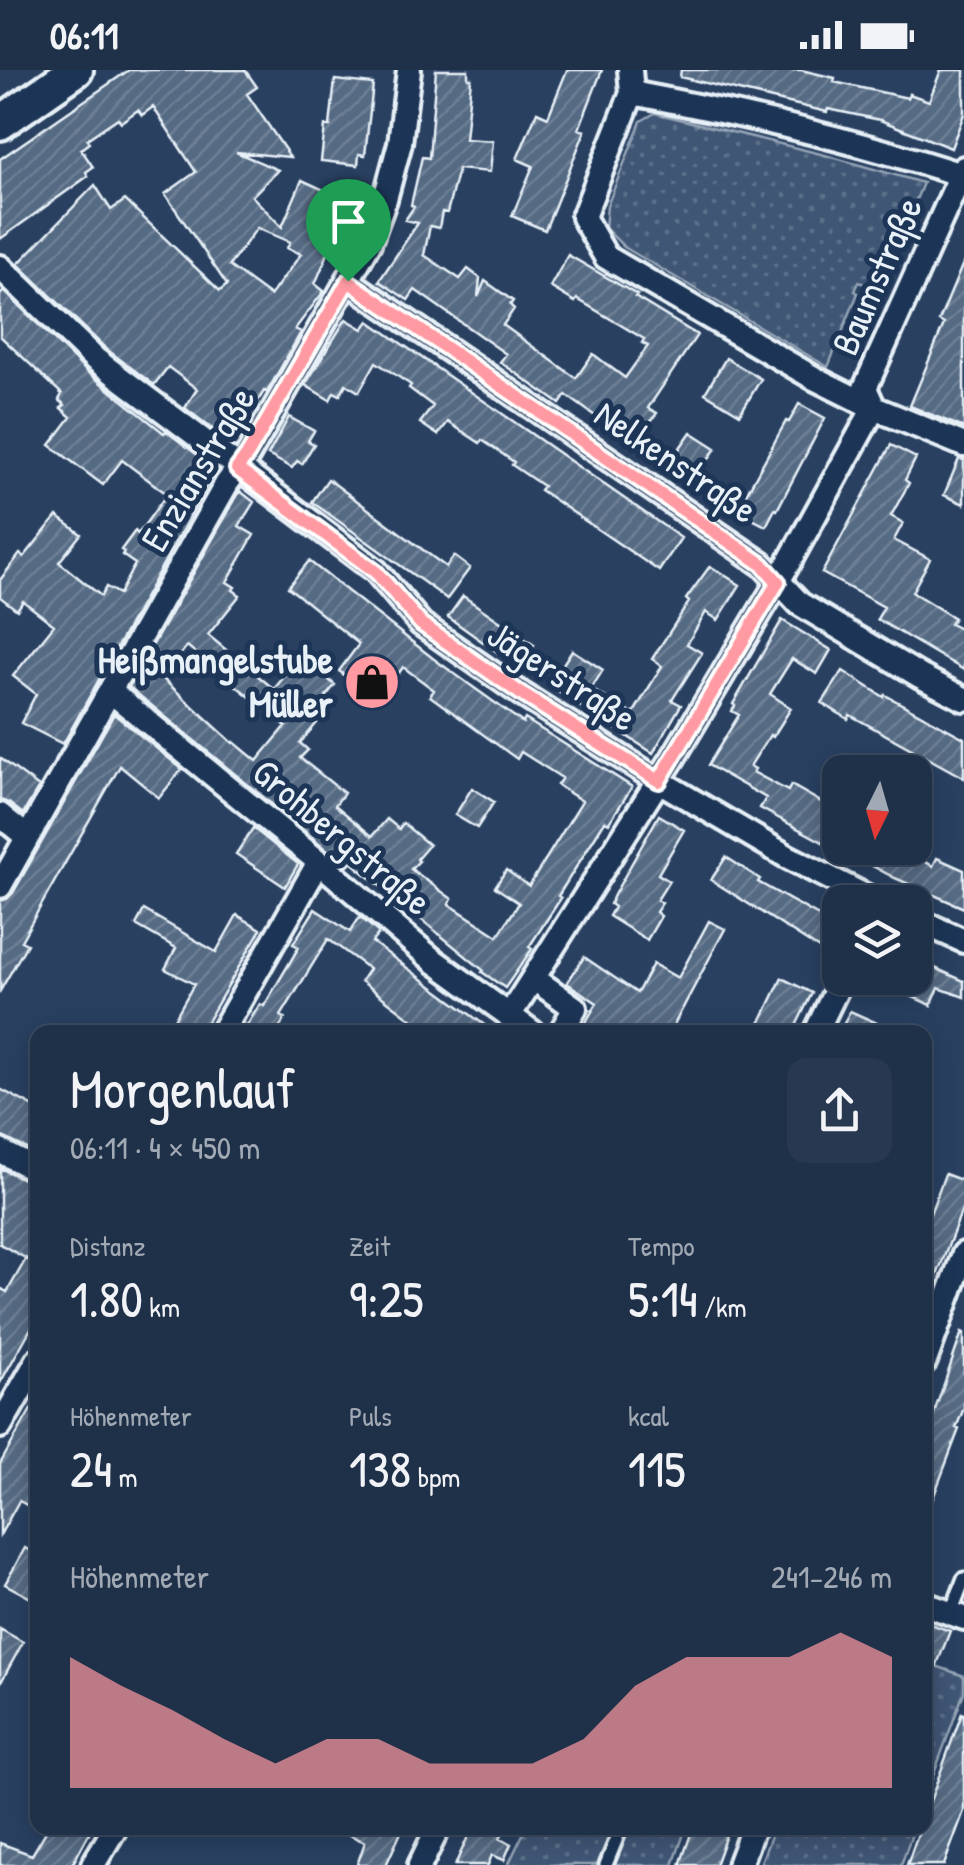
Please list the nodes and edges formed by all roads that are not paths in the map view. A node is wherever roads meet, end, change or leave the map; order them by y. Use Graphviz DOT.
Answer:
graph roads {
  1 [pos="76,70"];
  2 [pos="409,70"];
  3 [pos="631,82"];
  4 [pos="0,122"];
  5 [pos="963,173"];
  6 [pos="0,267"];
  7 [pos="348,281"];
  8 [pos="874,408"];
  9 [pos="964,446"];
  10 [pos="237,469"];
  11 [pos="778,582"];
  12 [pos="110,691"];
  13 [pos="964,699"];
  14 [pos="659,781"];
  15 [pos="0,815"];
  16 [pos="28,837"];
  17 [pos="319,862"];
  18 [pos="843,885"];
  19 [pos="0,886"];
  20 [pos="932,927"];
  21 [pos="964,941"];
  22 [pos="533,978"];
  23 [pos="834,995"];
  24 [pos="508,1016"];
  25 [pos="226,1025"];
  26 [pos="522,1025"];
  27 [pos="564,1025"];
  28 [pos="819,1025"];
  29 [pos="0,1151"];
  30 [pos="30,1167"];
  31 [pos="964,1254"];
  32 [pos="932,1342"];
  33 [pos="30,1374"];
  34 [pos="0,1426"];
  35 [pos="964,1580"];
  36 [pos="932,1607"];
  37 [pos="958,1616"];
  38 [pos="110,1835"];
  39 [pos="435,1835"];
  40 [pos="618,1835"];
  41 [pos="750,1835"];
  42 [pos="94,1865"];
  43 [pos="420,1865"];
  44 [pos="606,1865"];
  45 [pos="739,1865"];
  1 -- 4 [label="street"];
  2 -- 7 [label="street, Enzianstraße"];
  3 -- 5 [label="street"];
  3 -- 8 [label="street"];
  5 -- 8 [label="street, Baumstraße"];
  6 -- 10 [label="street, Jägerstraße"];
  7 -- 10 [label="street, Enzianstraße"];
  7 -- 11 [label="street, Nelkenstraße"];
  8 -- 9 [label="street"];
  8 -- 11 [label="street, Baumstraße"];
  10 -- 12 [label="street, Enzianstraße"];
  10 -- 14 [label="street, Jägerstraße"];
  11 -- 13 [label="street, Nelkenstraße"];
  11 -- 14 [label="street, Baumstraße"];
  12 -- 16 [label="street, Enzianstraße"];
  12 -- 17 [label="street, Grohbergstraße"];
  14 -- 18 [label="street, Jägerstraße"];
  14 -- 22 [label="street, Baumstraße"];
  15 -- 16 [label="street"];
  16 -- 19 [label="street, Enzianstraße"];
  17 -- 24 [label="street, Grohbergstraße"];
  17 -- 25 [label="street"];
  20 -- 21 [label="street"];
  22 -- 24 [label="street, Baumstraße"];
  22 -- 27 [label="street"];
  23 -- 28 [label="street"];
  24 -- 26 [label="street, Grohbergstraße"];
  29 -- 30 [label="street"];
  31 -- 32 [label="street"];
  33 -- 34 [label="street"];
  35 -- 37 [label="lane"];
  36 -- 37 [label="street"];
  38 -- 42 [label="street"];
  39 -- 43 [label="street"];
  40 -- 44 [label="lane"];
  41 -- 45 [label="street"];
}
